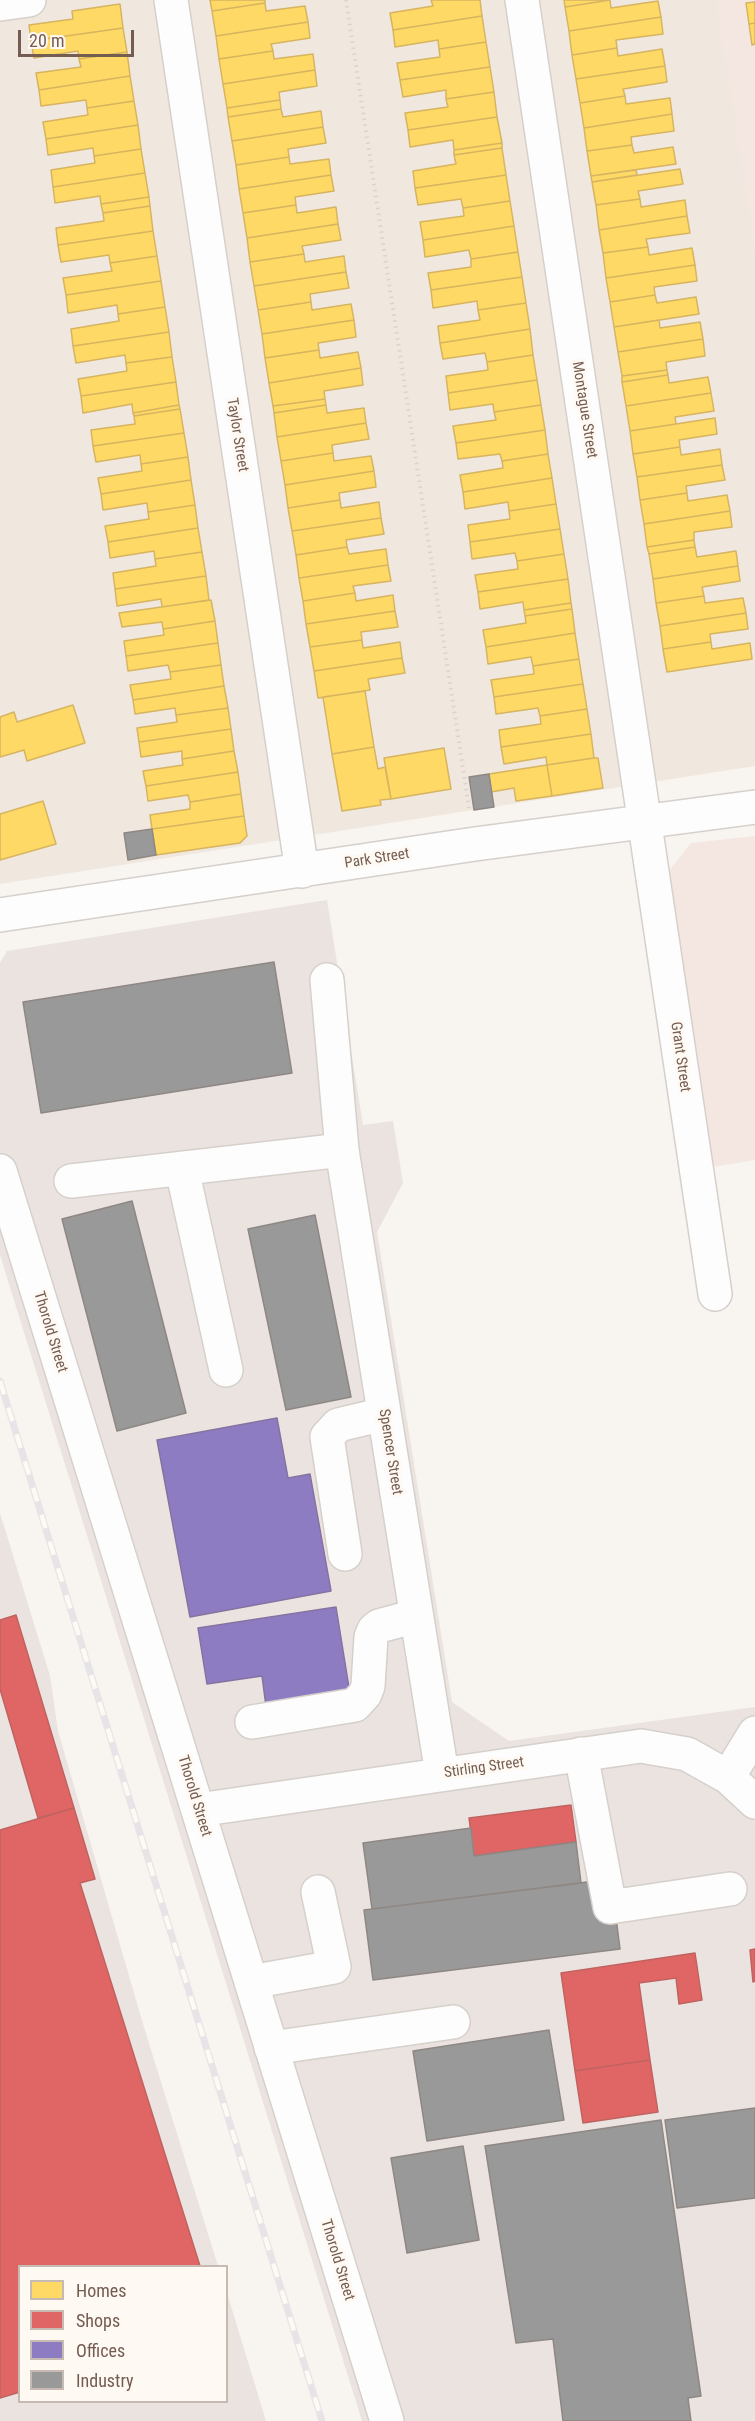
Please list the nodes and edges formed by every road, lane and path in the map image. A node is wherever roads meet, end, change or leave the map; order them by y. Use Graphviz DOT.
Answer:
graph roads {
  1 [pos="29,0"];
  2 [pos="171,0"];
  3 [pos="346,0"];
  4 [pos="522,0"];
  5 [pos="0,4"];
  6 [pos="755,807"];
  7 [pos="644,820"];
  8 [pos="475,844"];
  9 [pos="302,871"];
  10 [pos="0,915"];
  11 [pos="327,980"];
  12 [pos="340,1140"];
  13 [pos="182,1169"];
  14 [pos="0,1171"];
  15 [pos="70,1181"];
  16 [pos="715,1294"];
  17 [pos="226,1370"];
  18 [pos="384,1414"];
  19 [pos="345,1554"];
  20 [pos="416,1616"];
  21 [pos="252,1722"];
  22 [pos="755,1733"];
  23 [pos="581,1754"];
  24 [pos="442,1774"];
  25 [pos="729,1777"];
  26 [pos="755,1802"];
  27 [pos="198,1810"];
  28 [pos="730,1889"];
  29 [pos="318,1892"];
  30 [pos="251,1982"];
  31 [pos="453,2022"];
  32 [pos="271,2048"];
  33 [pos="387,2421"];
  1 -- 5 [label="street"];
  2 -- 9 [label="street, Taylor Street"];
  3 -- 8 [label="path"];
  4 -- 7 [label="street, Montague Street"];
  6 -- 7 [label="street, Park Street"];
  7 -- 8 [label="street, Park Street"];
  7 -- 16 [label="street, Grant Street"];
  8 -- 9 [label="street, Park Street"];
  9 -- 10 [label="street, Park Street"];
  11 -- 12 [label="street, Spencer Street"];
  12 -- 13 [label="street"];
  12 -- 18 [label="street, Spencer Street"];
  13 -- 15 [label="street"];
  13 -- 17 [label="street"];
  14 -- 27 [label="street, Thorold Street"];
  18 -- 19 [label="street"];
  18 -- 20 [label="street, Spencer Street"];
  20 -- 21 [label="street"];
  20 -- 24 [label="street, Spencer Street"];
  22 -- 25 [label="street"];
  23 -- 24 [label="street, Stirling Street"];
  23 -- 25 [label="street, Stirling Street"];
  23 -- 28 [label="street"];
  24 -- 27 [label="street, Stirling Street"];
  25 -- 26 [label="street, Stirling Street"];
  27 -- 30 [label="street, Thorold Street"];
  29 -- 30 [label="street"];
  30 -- 32 [label="street, Thorold Street"];
  31 -- 32 [label="street"];
  32 -- 33 [label="street, Thorold Street"];
}
